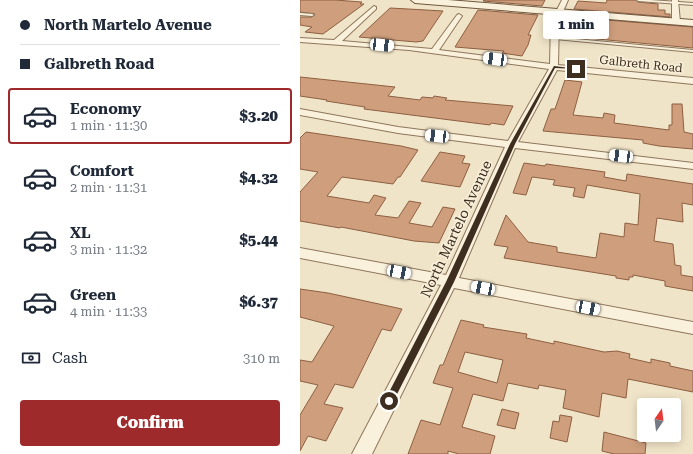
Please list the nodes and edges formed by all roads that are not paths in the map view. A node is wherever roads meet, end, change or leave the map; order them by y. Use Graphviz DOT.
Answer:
graph roads {
  1 [pos="415,0"];
  2 [pos="565,0"];
  3 [pos="638,0"];
  4 [pos="452,1"];
  5 [pos="675,1"];
  6 [pos="693,4"];
  7 [pos="374,8"];
  8 [pos="559,12"];
  9 [pos="300,14"];
  10 [pos="312,15"];
  11 [pos="459,16"];
  12 [pos="676,22"];
  13 [pos="693,23"];
  14 [pos="555,38"];
  15 [pos="300,40"];
  16 [pos="336,42"];
  17 [pos="434,51"];
  18 [pos="693,51"];
  19 [pos="554,67"];
  20 [pos="693,81"];
  21 [pos="300,112"];
  22 [pos="512,144"];
  23 [pos="693,166"];
  24 [pos="300,253"];
  25 [pos="450,282"];
  26 [pos="693,328"];
  27 [pos="362,454"];
  1 -- 4 [label="main road"];
  2 -- 8 [label="street, North Martelo Avenue"];
  3 -- 5 [label="lane"];
  4 -- 8 [label="main road"];
  5 -- 6 [label="lane"];
  5 -- 12 [label="street"];
  7 -- 16 [label="street"];
  8 -- 12 [label="main road"];
  8 -- 14 [label="street, North Martelo Avenue"];
  9 -- 10 [label="lane"];
  11 -- 17 [label="street"];
  12 -- 13 [label="main road"];
  14 -- 18 [label="lane"];
  14 -- 19 [label="street, North Martelo Avenue"];
  15 -- 16 [label="street, Galbreth Road"];
  16 -- 17 [label="street, Galbreth Road"];
  17 -- 19 [label="street, Galbreth Road"];
  19 -- 20 [label="street, Galbreth Road"];
  19 -- 22 [label="street, North Martelo Avenue"];
  21 -- 22 [label="street"];
  22 -- 23 [label="street"];
  22 -- 25 [label="street, North Martelo Avenue"];
  24 -- 25 [label="street"];
  25 -- 26 [label="street"];
  25 -- 27 [label="street, North Martelo Avenue"];
}
